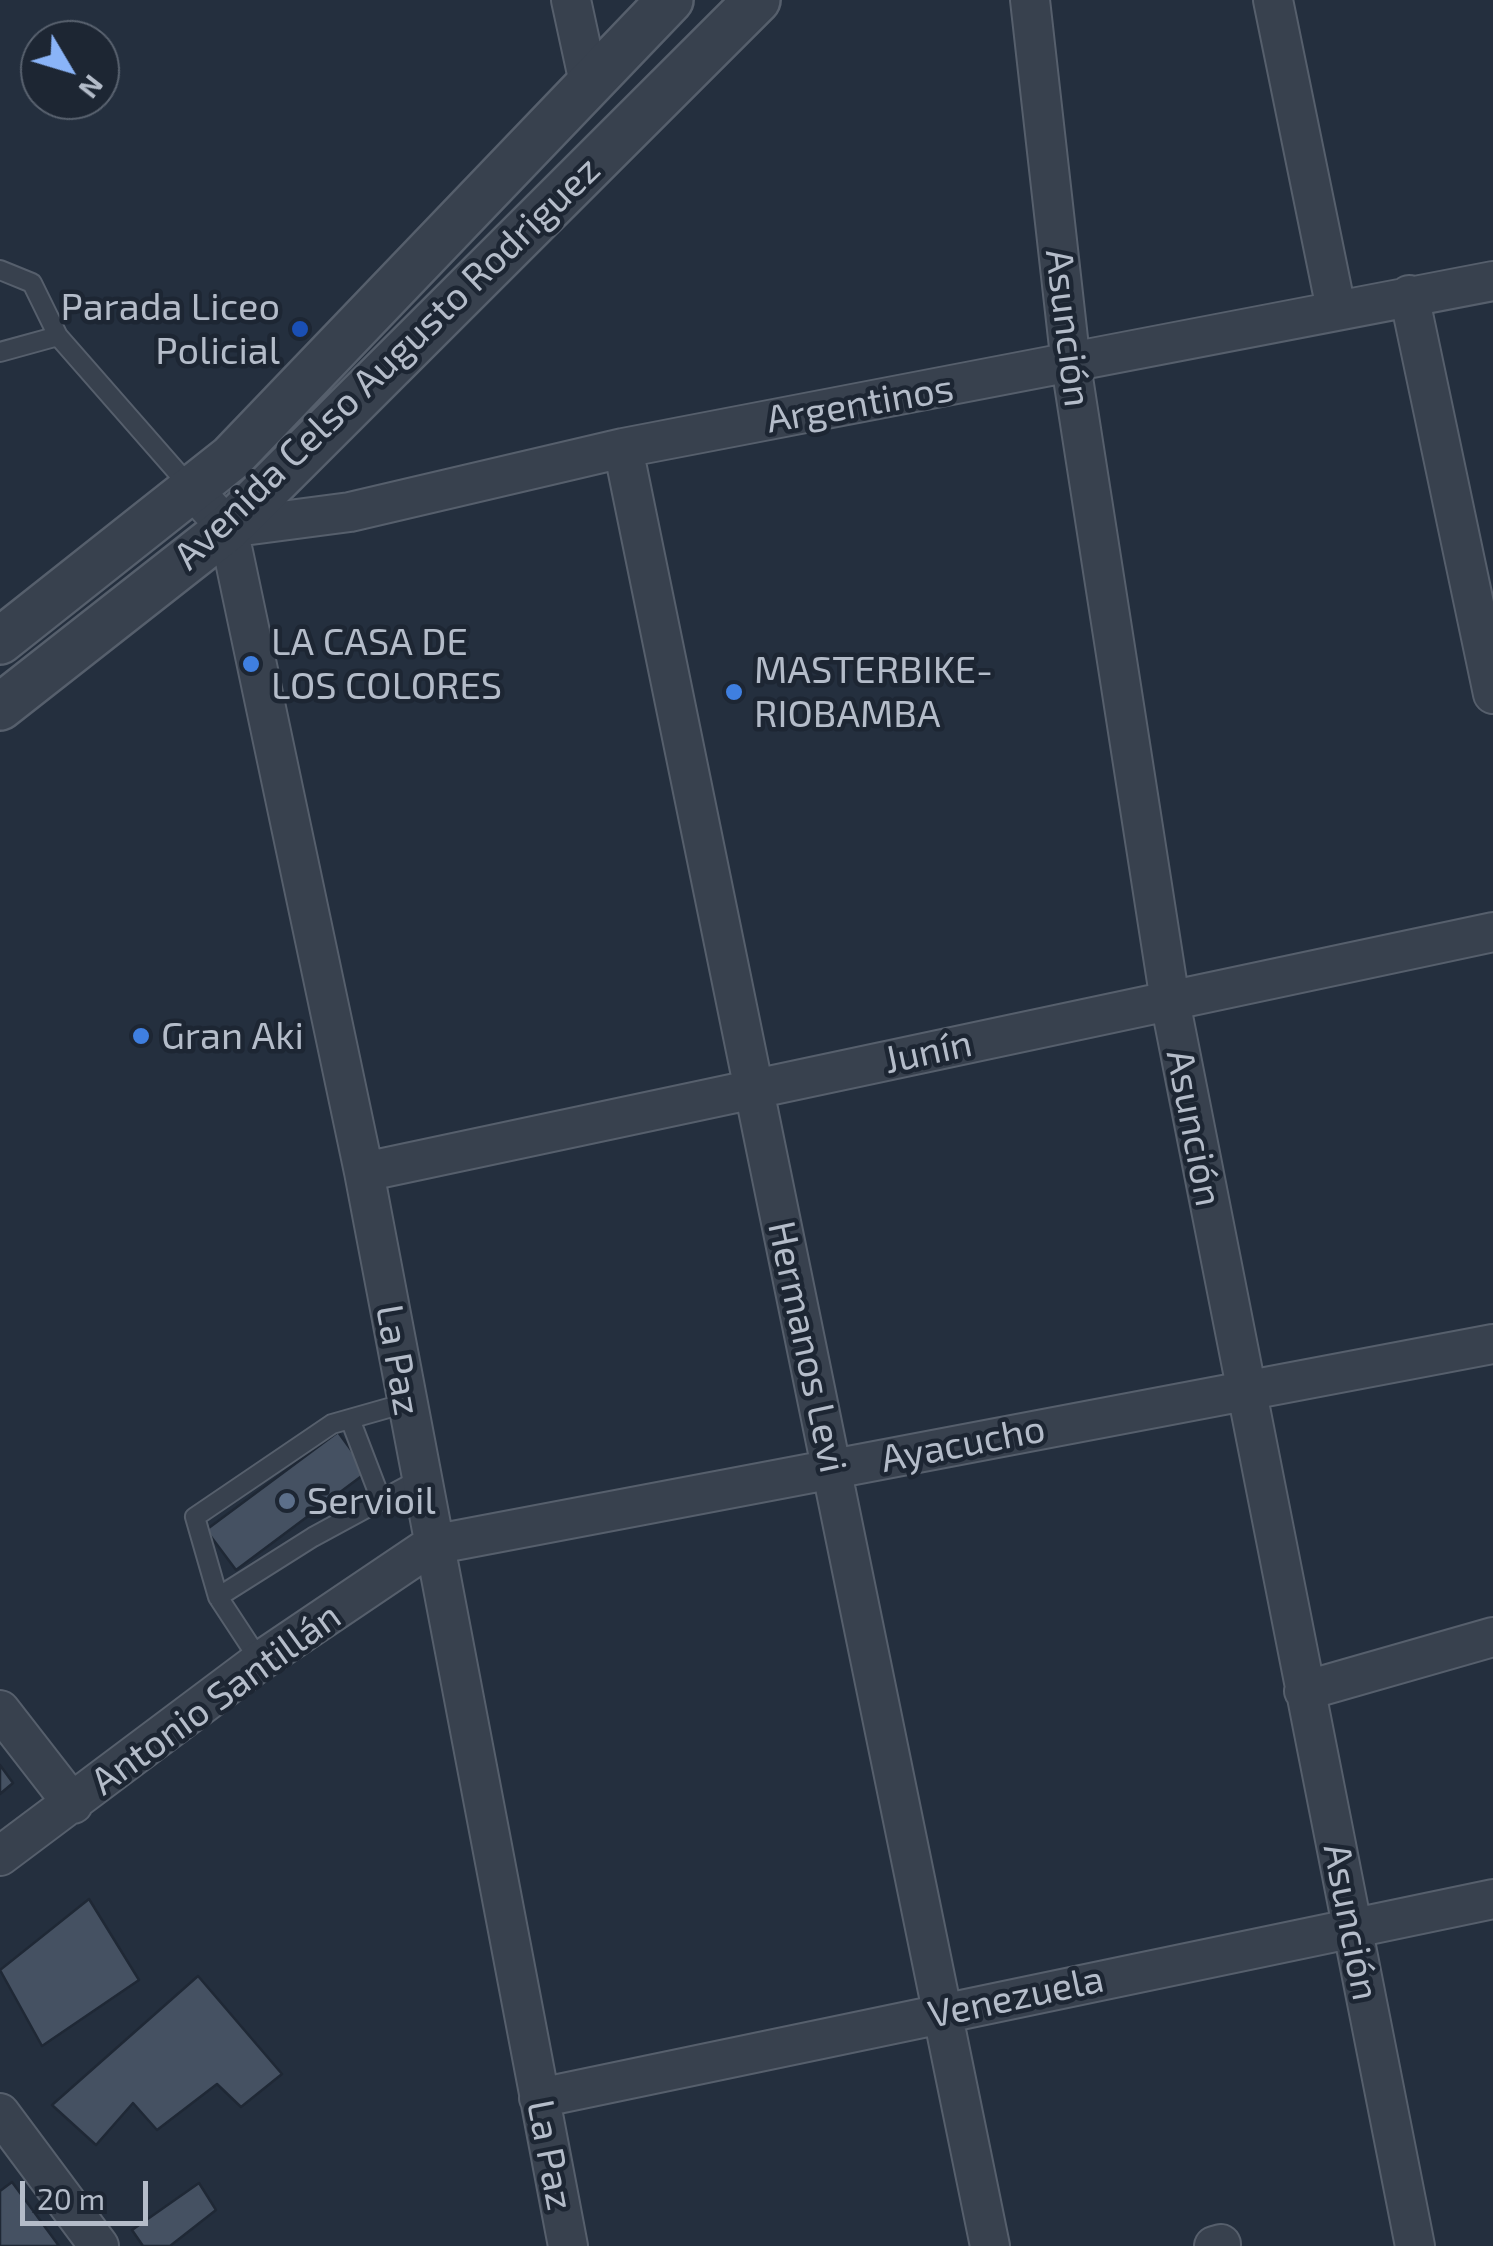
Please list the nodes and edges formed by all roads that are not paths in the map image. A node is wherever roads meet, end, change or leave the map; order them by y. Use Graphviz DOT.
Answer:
graph roads {
  1 [pos="570,0"];
  2 [pos="670,0"];
  3 [pos="757,0"];
  4 [pos="1030,0"];
  5 [pos="1273,0"];
  6 [pos="589,83"];
  7 [pos="0,270"];
  8 [pos="1493,281"];
  9 [pos="1409,295"];
  10 [pos="1336,309"];
  11 [pos="58,336"];
  12 [pos="0,352"];
  13 [pos="1070,365"];
  14 [pos="623,448"];
  15 [pos="192,489"];
  16 [pos="228,528"];
  17 [pos="0,641"];
  18 [pos="1493,694"];
  19 [pos="0,707"];
  20 [pos="1493,932"];
  21 [pos="1170,1001"];
  22 [pos="754,1089"];
  23 [pos="364,1172"];
  24 [pos="1493,1344"];
  25 [pos="1244,1391"];
  26 [pos="406,1402"];
  27 [pos="350,1419"];
  28 [pos="832,1468"];
  29 [pos="420,1479"];
  30 [pos="381,1500"];
  31 [pos="432,1544"];
  32 [pos="218,1597"];
  33 [pos="1493,1637"];
  34 [pos="260,1661"];
  35 [pos="1304,1691"];
  36 [pos="0,1710"];
  37 [pos="72,1804"];
  38 [pos="0,1856"];
  39 [pos="1493,1899"];
  40 [pos="1351,1926"];
  41 [pos="942,2013"];
  42 [pos="539,2098"];
  43 [pos="0,2113"];
  44 [pos="100,2246"];
  45 [pos="568,2246"];
  46 [pos="990,2246"];
  47 [pos="1415,2246"];
  1 -- 6 [label="street"];
  2 -- 6 [label="street, Avenida Celso Augusto Rodriguez"];
  3 -- 16 [label="street, Avenida Celso Augusto Rodriguez"];
  4 -- 13 [label="street, Asunción"];
  5 -- 10 [label="street"];
  6 -- 15 [label="street, Avenida Celso Augusto Rodriguez"];
  7 -- 11 [label="lane"];
  8 -- 9 [label="street, Argentinos"];
  9 -- 10 [label="street, Argentinos"];
  9 -- 18 [label="street"];
  10 -- 13 [label="street, Argentinos"];
  11 -- 12 [label="lane"];
  11 -- 15 [label="lane"];
  13 -- 14 [label="street, Argentinos"];
  13 -- 21 [label="street, Asunción"];
  14 -- 16 [label="street, Argentinos"];
  14 -- 22 [label="street, Hermanos Levi"];
  15 -- 16 [label="street"];
  15 -- 17 [label="street, Avenida Celso Augusto Rodriguez"];
  16 -- 19 [label="street, Avenida Celso Augusto Rodriguez"];
  16 -- 23 [label="street, La Paz"];
  20 -- 21 [label="street, Junín"];
  21 -- 22 [label="street, Junín"];
  21 -- 25 [label="street, Asunción"];
  22 -- 23 [label="street, Junín"];
  22 -- 28 [label="street, Hermanos Levi"];
  23 -- 26 [label="street, La Paz"];
  24 -- 25 [label="street, Ayacucho"];
  25 -- 28 [label="street, Ayacucho"];
  25 -- 35 [label="street, Asunción"];
  26 -- 27 [label="lane"];
  26 -- 29 [label="street, La Paz"];
  27 -- 30 [label="lane"];
  27 -- 32 [label="lane"];
  28 -- 31 [label="street, Ayacucho"];
  28 -- 41 [label="street, Hermanos Levi"];
  29 -- 30 [label="lane"];
  29 -- 31 [label="street, La Paz"];
  30 -- 32 [label="lane"];
  31 -- 34 [label="street, Antonio Santillán"];
  31 -- 42 [label="street, La Paz"];
  32 -- 34 [label="lane"];
  33 -- 35 [label="street"];
  34 -- 37 [label="street, Antonio Santillán"];
  35 -- 40 [label="street, Asunción"];
  36 -- 37 [label="street"];
  37 -- 38 [label="street, Antonio Santillán"];
  39 -- 40 [label="street, Venezuela"];
  40 -- 41 [label="street, Venezuela"];
  40 -- 47 [label="street, Asunción"];
  41 -- 42 [label="street, Venezuela"];
  41 -- 46 [label="street, Hermanos Levi"];
  42 -- 45 [label="street, La Paz"];
  43 -- 44 [label="street"];
}
